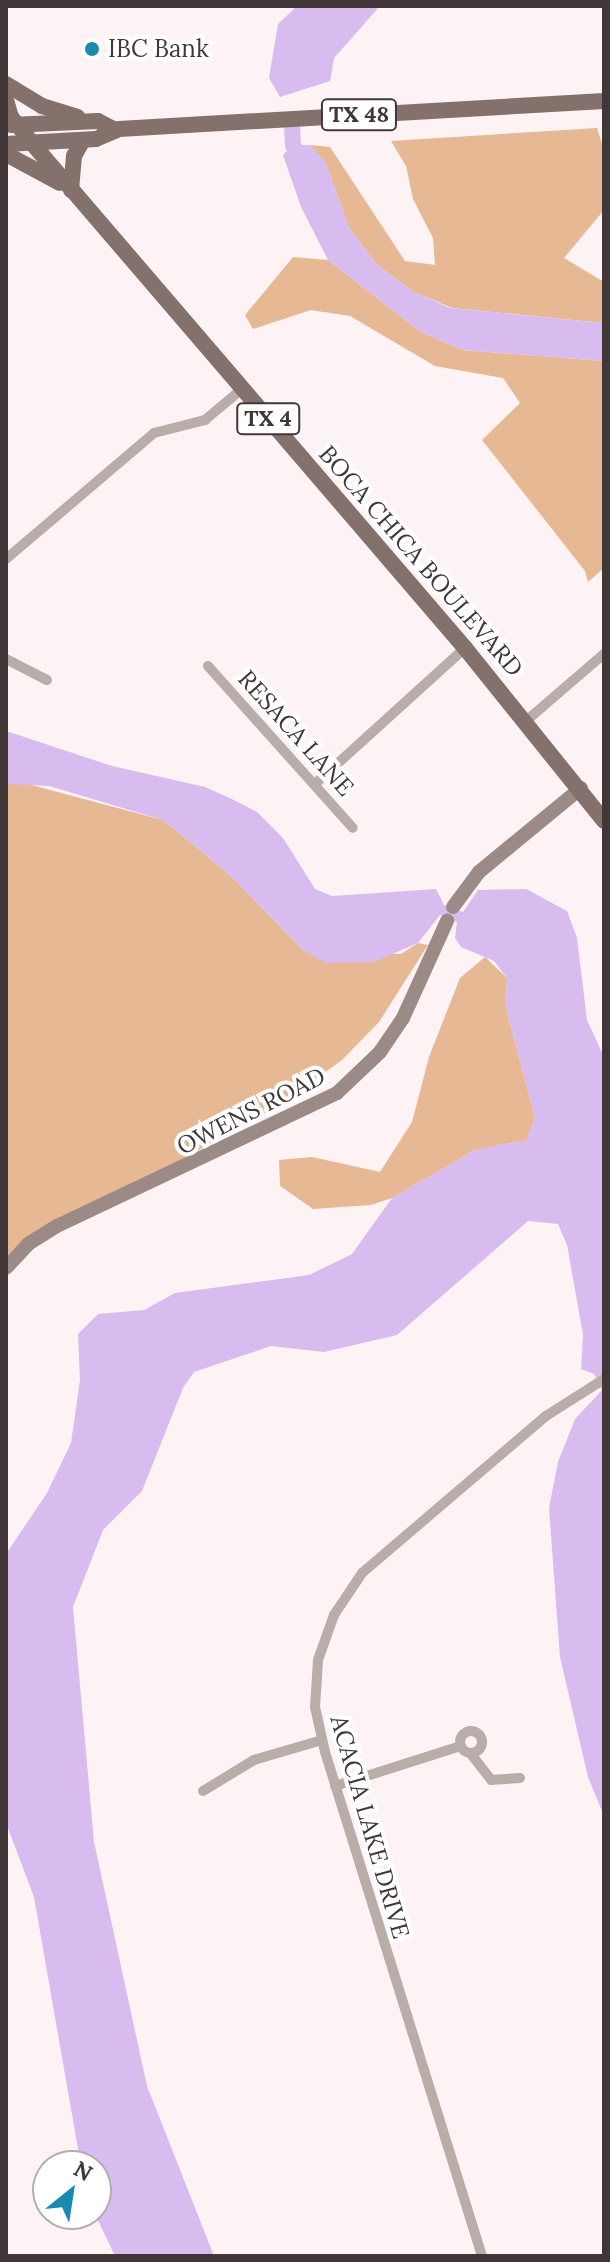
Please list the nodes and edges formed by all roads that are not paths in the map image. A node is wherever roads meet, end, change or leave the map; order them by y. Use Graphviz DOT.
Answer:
graph roads {
  1 [pos="6,84"];
  2 [pos="6,100"];
  3 [pos="604,101"];
  4 [pos="10,121"];
  5 [pos="98,121"];
  6 [pos="115,130"];
  7 [pos="83,140"];
  8 [pos="31,142"];
  9 [pos="6,144"];
  10 [pos="6,154"];
  11 [pos="71,190"];
  12 [pos="242,389"];
  13 [pos="6,559"];
  14 [pos="465,648"];
  15 [pos="604,654"];
  16 [pos="6,659"];
  17 [pos="208,666"];
  18 [pos="47,680"];
  19 [pos="526,721"];
  20 [pos="315,784"];
  21 [pos="581,788"];
  22 [pos="604,821"];
  23 [pos="353,828"];
  24 [pos="453,907"];
  25 [pos="447,921"];
  26 [pos="6,1268"];
  27 [pos="604,1379"];
  28 [pos="322,1740"];
  29 [pos="461,1746"];
  30 [pos="471,1754"];
  31 [pos="520,1778"];
  32 [pos="335,1786"];
  33 [pos="203,1791"];
  34 [pos="482,2256"];
  1 -- 5 [label="main road"];
  2 -- 4 [label="main road, BOCA CHICA BOULEVARD"];
  3 -- 6 [label="main road, TX 48"];
  4 -- 5 [label="main road"];
  4 -- 8 [label="main road, BOCA CHICA BOULEVARD / TX 4"];
  5 -- 6 [label="main road"];
  6 -- 7 [label="main road, TX 48"];
  7 -- 8 [label="main road, TX 48"];
  7 -- 11 [label="main road"];
  8 -- 9 [label="main road"];
  8 -- 11 [label="main road, BOCA CHICA BOULEVARD / TX 4"];
  10 -- 11 [label="main road, TX 4"];
  11 -- 12 [label="main road, BOCA CHICA BOULEVARD / TX 4"];
  12 -- 13 [label="street"];
  12 -- 14 [label="main road, BOCA CHICA BOULEVARD / TX 4"];
  14 -- 19 [label="main road, BOCA CHICA BOULEVARD / TX 4"];
  14 -- 20 [label="street"];
  15 -- 19 [label="street"];
  16 -- 18 [label="street"];
  17 -- 20 [label="street, RESACA LANE"];
  19 -- 21 [label="main road, BOCA CHICA BOULEVARD / TX 4"];
  20 -- 23 [label="street, RESACA LANE"];
  21 -- 22 [label="main road, BOCA CHICA BOULEVARD / TX 4"];
  21 -- 24 [label="street"];
  25 -- 26 [label="street, OWENS ROAD"];
  27 -- 28 [label="street, ACACIA LAKE DRIVE"];
  28 -- 32 [label="street, ACACIA LAKE DRIVE"];
  28 -- 33 [label="street"];
  29 -- 30 [label="street"];
  29 -- 30 [label="street"];
  29 -- 32 [label="street"];
  30 -- 31 [label="street"];
  32 -- 34 [label="street, ACACIA LAKE DRIVE"];
}
